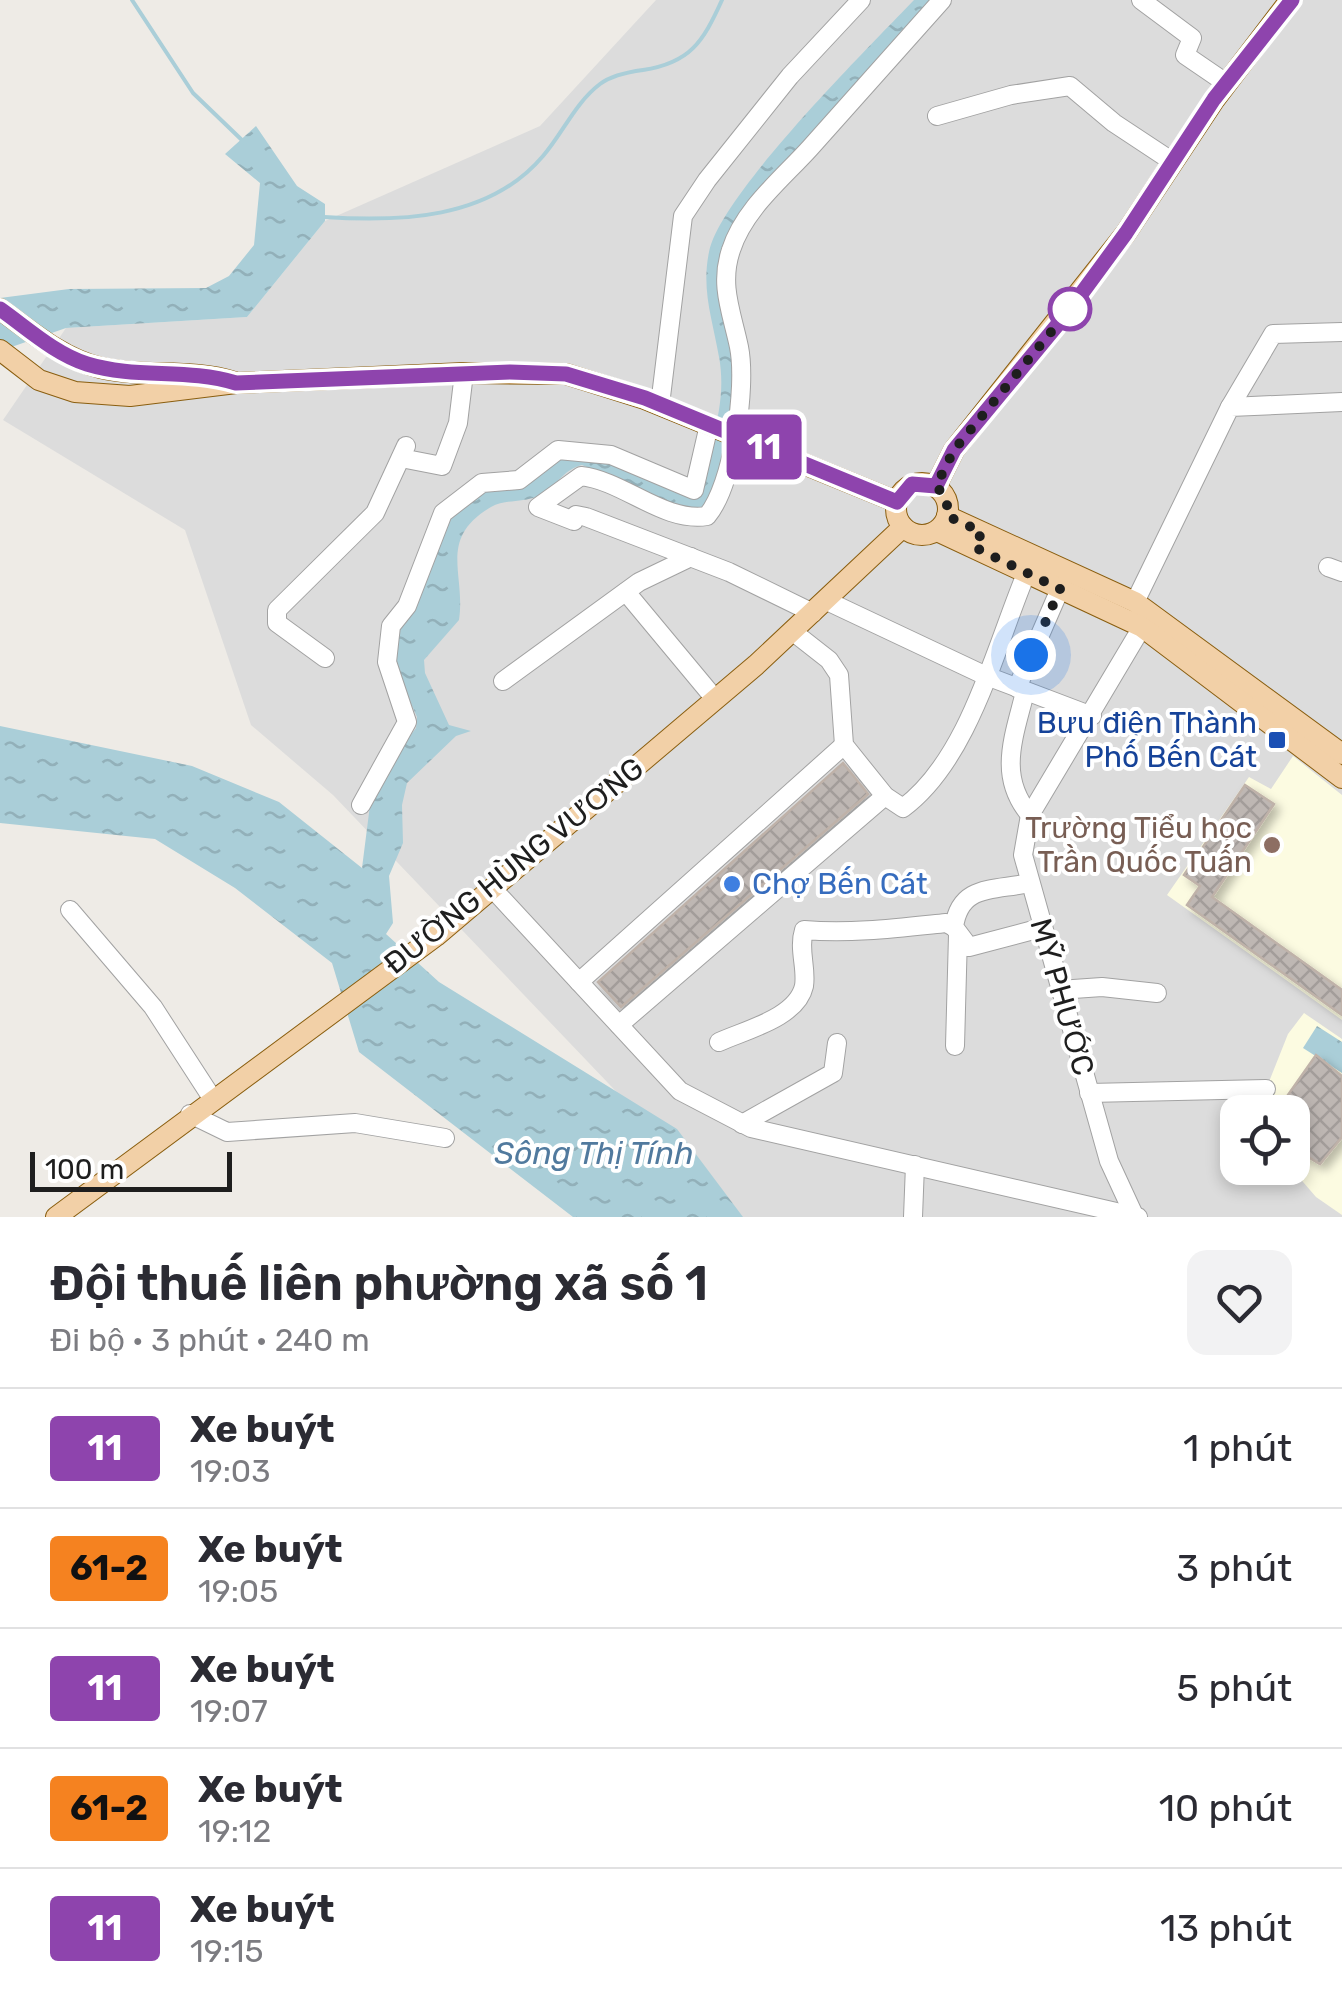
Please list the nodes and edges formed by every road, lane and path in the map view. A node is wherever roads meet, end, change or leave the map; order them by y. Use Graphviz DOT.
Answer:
graph roads {
  1 [pos="861,0"];
  2 [pos="942,0"];
  3 [pos="1142,0"];
  4 [pos="1289,0"];
  5 [pos="1226,83"];
  6 [pos="937,116"];
  7 [pos="1173,162"];
  8 [pos="0,309"];
  9 [pos="1342,332"];
  10 [pos="8,358"];
  11 [pos="464,373"];
  12 [pos="236,383"];
  13 [pos="1342,402"];
  14 [pos="660,404"];
  15 [pos="1230,407"];
  16 [pos="711,426"];
  17 [pos="735,435"];
  18 [pos="936,486"];
  19 [pos="897,502"];
  20 [pos="942,524"];
  21 [pos="903,527"];
  22 [pos="978,540"];
  23 [pos="692,558"];
  24 [pos="1026,574"];
  25 [pos="1060,589"];
  26 [pos="626,592"];
  27 [pos="1135,602"];
  28 [pos="820,607"];
  29 [pos="1142,626"];
  30 [pos="792,632"];
  31 [pos="325,658"];
  32 [pos="984,675"];
  33 [pos="503,680"];
  34 [pos="1021,690"];
  35 [pos="715,699"];
  36 [pos="1263,704"];
  37 [pos="1092,716"];
  38 [pos="844,745"];
  39 [pos="1342,754"];
  40 [pos="1342,778"];
  41 [pos="886,796"];
  42 [pos="361,805"];
  43 [pos="1030,814"];
  44 [pos="1030,884"];
  45 [pos="492,888"];
  46 [pos="70,910"];
  47 [pos="1042,928"];
  48 [pos="956,931"];
  49 [pos="579,982"];
  50 [pos="1060,990"];
  51 [pos="1157,993"];
  52 [pos="619,1025"];
  53 [pos="719,1042"];
  54 [pos="837,1043"];
  55 [pos="955,1046"];
  56 [pos="1266,1089"];
  57 [pos="1090,1093"];
  58 [pos="212,1098"];
  59 [pos="190,1114"];
  60 [pos="742,1124"];
  61 [pos="445,1138"];
  62 [pos="915,1165"];
  63 [pos="1136,1215"];
  64 [pos="56,1217"];
  65 [pos="914,1217"];
  1 -- 14 [label="street"];
  2 -- 17 [label="street"];
  3 -- 5 [label="street"];
  4 -- 5 [label="main road"];
  5 -- 7 [label="main road"];
  6 -- 7 [label="street"];
  7 -- 18 [label="main road"];
  8 -- 12 [label="main road"];
  9 -- 15 [label="street"];
  10 -- 12 [label="main road"];
  11 -- 12 [label="main road"];
  11 -- 14 [label="main road"];
  11 -- 31 [label="street"];
  13 -- 15 [label="street"];
  14 -- 16 [label="main road"];
  15 -- 27 [label="street"];
  16 -- 17 [label="main road"];
  16 -- 42 [label="street"];
  17 -- 19 [label="main road"];
  17 -- 23 [label="street"];
  18 -- 19 [label="main road"];
  18 -- 20 [label="main road"];
  19 -- 21 [label="main road"];
  20 -- 21 [label="main road"];
  20 -- 22 [label="main road"];
  21 -- 28 [label="main road, ĐƯỜNG HÙNG VƯƠNG"];
  22 -- 24 [label="main road"];
  22 -- 27 [label="main road"];
  23 -- 26 [label="street"];
  23 -- 28 [label="street"];
  24 -- 25 [label="main road"];
  24 -- 32 [label="street"];
  25 -- 29 [label="main road"];
  25 -- 34 [label="street"];
  26 -- 33 [label="street"];
  26 -- 35 [label="street"];
  27 -- 29 [label="main road"];
  27 -- 36 [label="main road"];
  28 -- 30 [label="main road, ĐƯỜNG HÙNG VƯƠNG"];
  28 -- 32 [label="street"];
  29 -- 36 [label="main road"];
  29 -- 37 [label="street, MỸ PHƯỚC"];
  30 -- 35 [label="main road, ĐƯỜNG HÙNG VƯƠNG"];
  30 -- 38 [label="street"];
  32 -- 34 [label="street"];
  32 -- 41 [label="street"];
  34 -- 37 [label="street"];
  34 -- 43 [label="street"];
  35 -- 45 [label="main road, ĐƯỜNG HÙNG VƯƠNG"];
  36 -- 39 [label="main road"];
  36 -- 40 [label="main road"];
  37 -- 43 [label="street, MỸ PHƯỚC"];
  38 -- 41 [label="street"];
  38 -- 49 [label="street"];
  41 -- 52 [label="street"];
  43 -- 44 [label="street, MỸ PHƯỚC"];
  44 -- 47 [label="street, MỸ PHƯỚC"];
  44 -- 48 [label="street"];
  45 -- 49 [label="street"];
  45 -- 58 [label="main road, ĐƯỜNG HÙNG VƯƠNG"];
  46 -- 58 [label="street"];
  47 -- 48 [label="street"];
  47 -- 50 [label="street, MỸ PHƯỚC"];
  48 -- 53 [label="street"];
  48 -- 55 [label="street"];
  49 -- 52 [label="street"];
  50 -- 51 [label="street"];
  50 -- 57 [label="street, MỸ PHƯỚC"];
  52 -- 60 [label="street"];
  54 -- 60 [label="street"];
  56 -- 57 [label="street"];
  57 -- 63 [label="street, MỸ PHƯỚC"];
  58 -- 59 [label="main road, ĐƯỜNG HÙNG VƯƠNG"];
  59 -- 61 [label="street"];
  59 -- 64 [label="main road, ĐƯỜNG HÙNG VƯƠNG"];
  60 -- 62 [label="street"];
  62 -- 63 [label="street"];
  62 -- 65 [label="street"];
}
